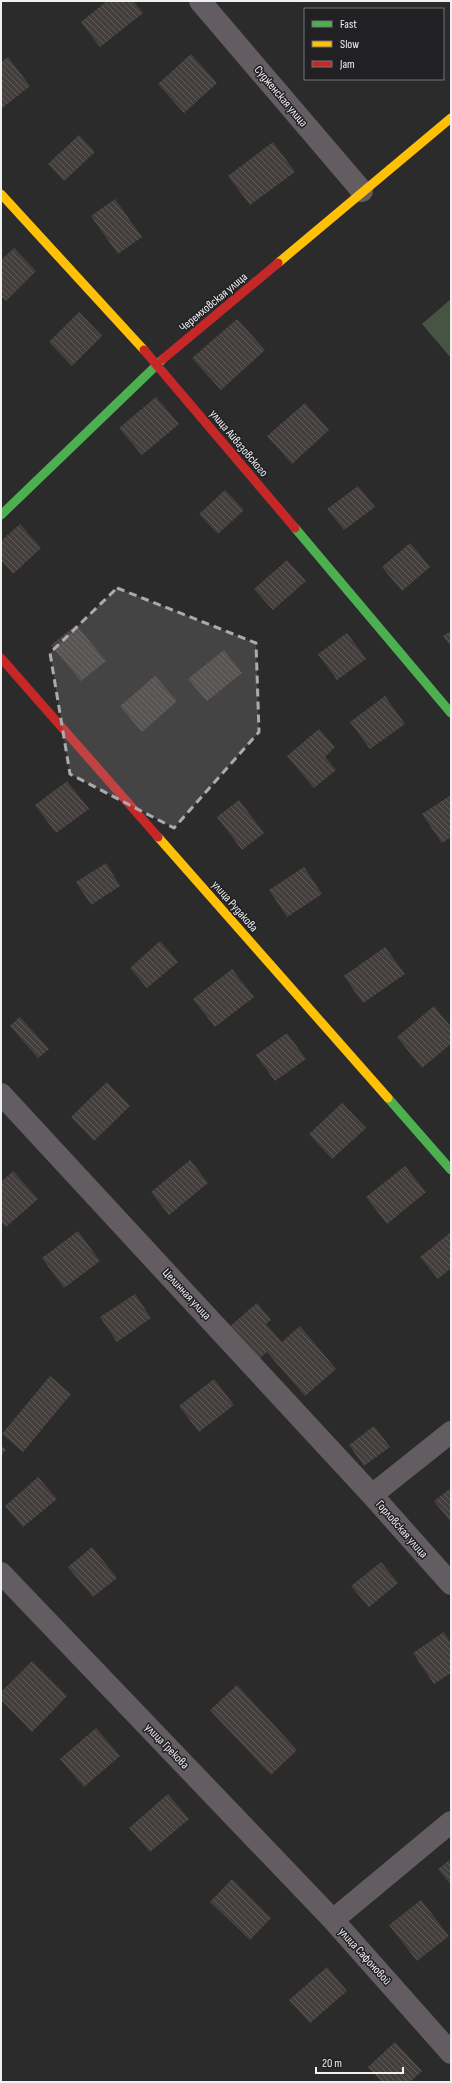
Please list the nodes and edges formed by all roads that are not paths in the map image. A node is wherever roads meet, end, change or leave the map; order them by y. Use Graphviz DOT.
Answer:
graph roads {
  1 [pos="200,1"];
  2 [pos="451,118"];
  3 [pos="362,191"];
  4 [pos="1,194"];
  5 [pos="157,364"];
  6 [pos="1,515"];
  7 [pos="1,658"];
  8 [pos="451,714"];
  9 [pos="1,1094"];
  10 [pos="451,1170"];
  11 [pos="451,1432"];
  12 [pos="372,1495"];
  13 [pos="1,1573"];
  14 [pos="451,1584"];
  15 [pos="451,1822"];
  16 [pos="333,1920"];
  17 [pos="451,2052"];
  1 -- 3 [label="street, Судженская улица"];
  2 -- 3 [label="street, Черемховская улица"];
  3 -- 5 [label="street, Черемховская улица"];
  4 -- 5 [label="street, улица Айвазовского"];
  5 -- 6 [label="street, Черемховская улица"];
  5 -- 8 [label="street, улица Айвазовского"];
  7 -- 10 [label="street, улица Рудакова"];
  9 -- 12 [label="street, Целинная улица"];
  11 -- 12 [label="street, Горловская улица"];
  12 -- 14 [label="street, Горловская улица"];
  13 -- 16 [label="street, улица Грекова"];
  15 -- 16 [label="street, улица Сафоновой"];
  16 -- 17 [label="street, улица Сафоновой"];
}
